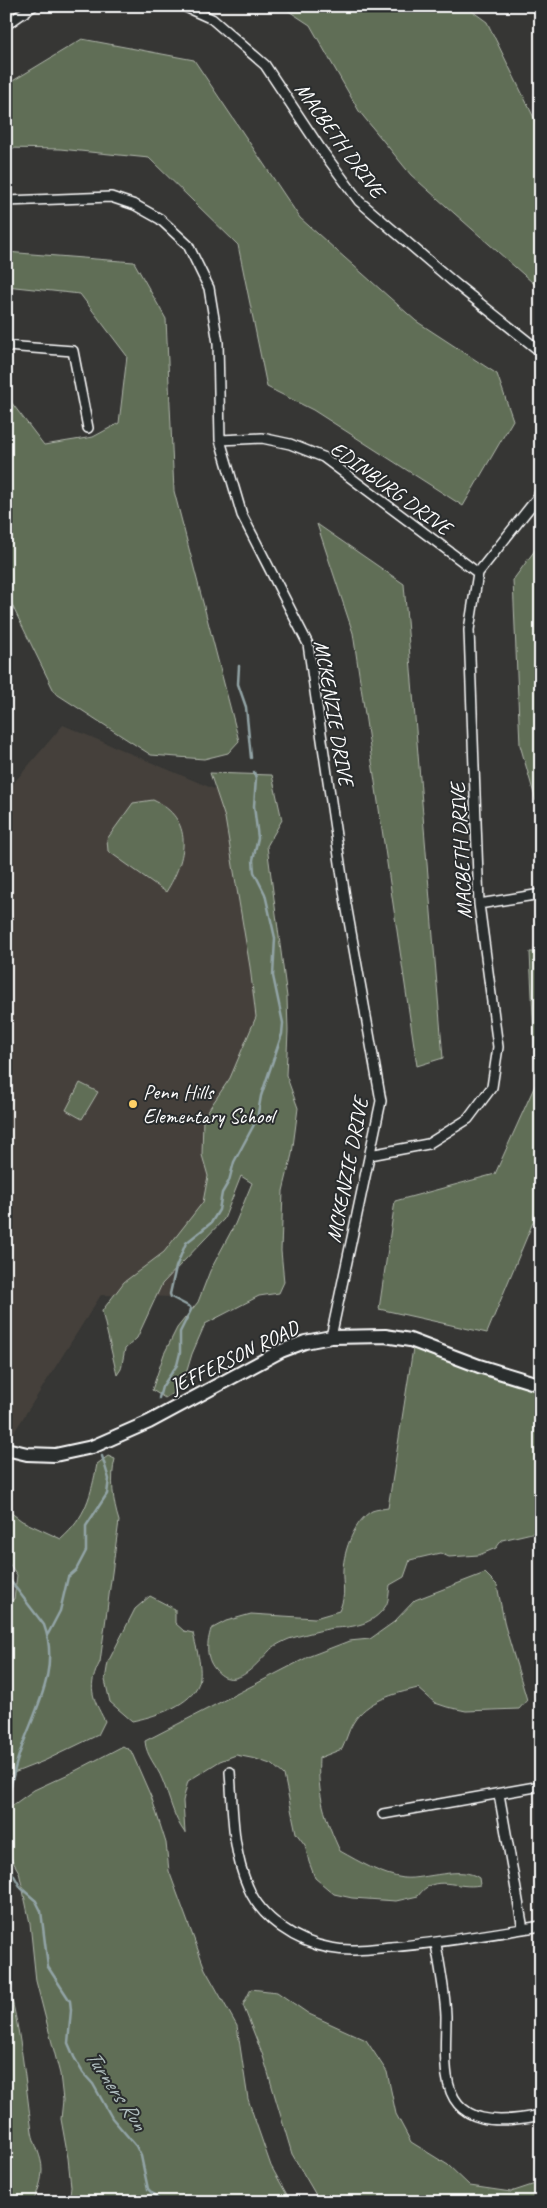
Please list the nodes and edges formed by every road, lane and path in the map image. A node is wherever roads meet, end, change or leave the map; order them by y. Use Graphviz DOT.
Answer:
graph roads {
  1 [pos="33,6"];
  2 [pos="183,6"];
  3 [pos="6,25"];
  4 [pos="6,201"];
  5 [pos="6,346"];
  6 [pos="541,352"];
  7 [pos="88,428"];
  8 [pos="220,440"];
  9 [pos="541,489"];
  10 [pos="478,573"];
  11 [pos="541,894"];
  12 [pos="479,904"];
  13 [pos="370,1155"];
  14 [pos="330,1338"];
  15 [pos="541,1385"];
  16 [pos="6,1449"];
  17 [pos="230,1772"];
  18 [pos="541,1786"];
  19 [pos="499,1794"];
  20 [pos="383,1814"];
  21 [pos="541,1926"];
  22 [pos="523,1929"];
  23 [pos="436,1944"];
  24 [pos="541,2115"];
  1 -- 3 [label="street"];
  2 -- 6 [label="street, MACBETH DRIVE"];
  4 -- 8 [label="street, MCKENZIE DRIVE"];
  5 -- 7 [label="street"];
  8 -- 10 [label="street, EDINBURG DRIVE"];
  8 -- 13 [label="street, MCKENZIE DRIVE"];
  9 -- 10 [label="street, MACBETH DRIVE"];
  10 -- 12 [label="street, MACBETH DRIVE"];
  11 -- 12 [label="street"];
  12 -- 13 [label="street, MACBETH DRIVE"];
  13 -- 14 [label="street, MCKENZIE DRIVE"];
  14 -- 15 [label="street, JEFFERSON ROAD"];
  14 -- 16 [label="street, JEFFERSON ROAD"];
  17 -- 23 [label="street"];
  18 -- 19 [label="street"];
  19 -- 20 [label="street"];
  19 -- 22 [label="street"];
  21 -- 22 [label="street"];
  22 -- 23 [label="street"];
  23 -- 24 [label="street"];
}
